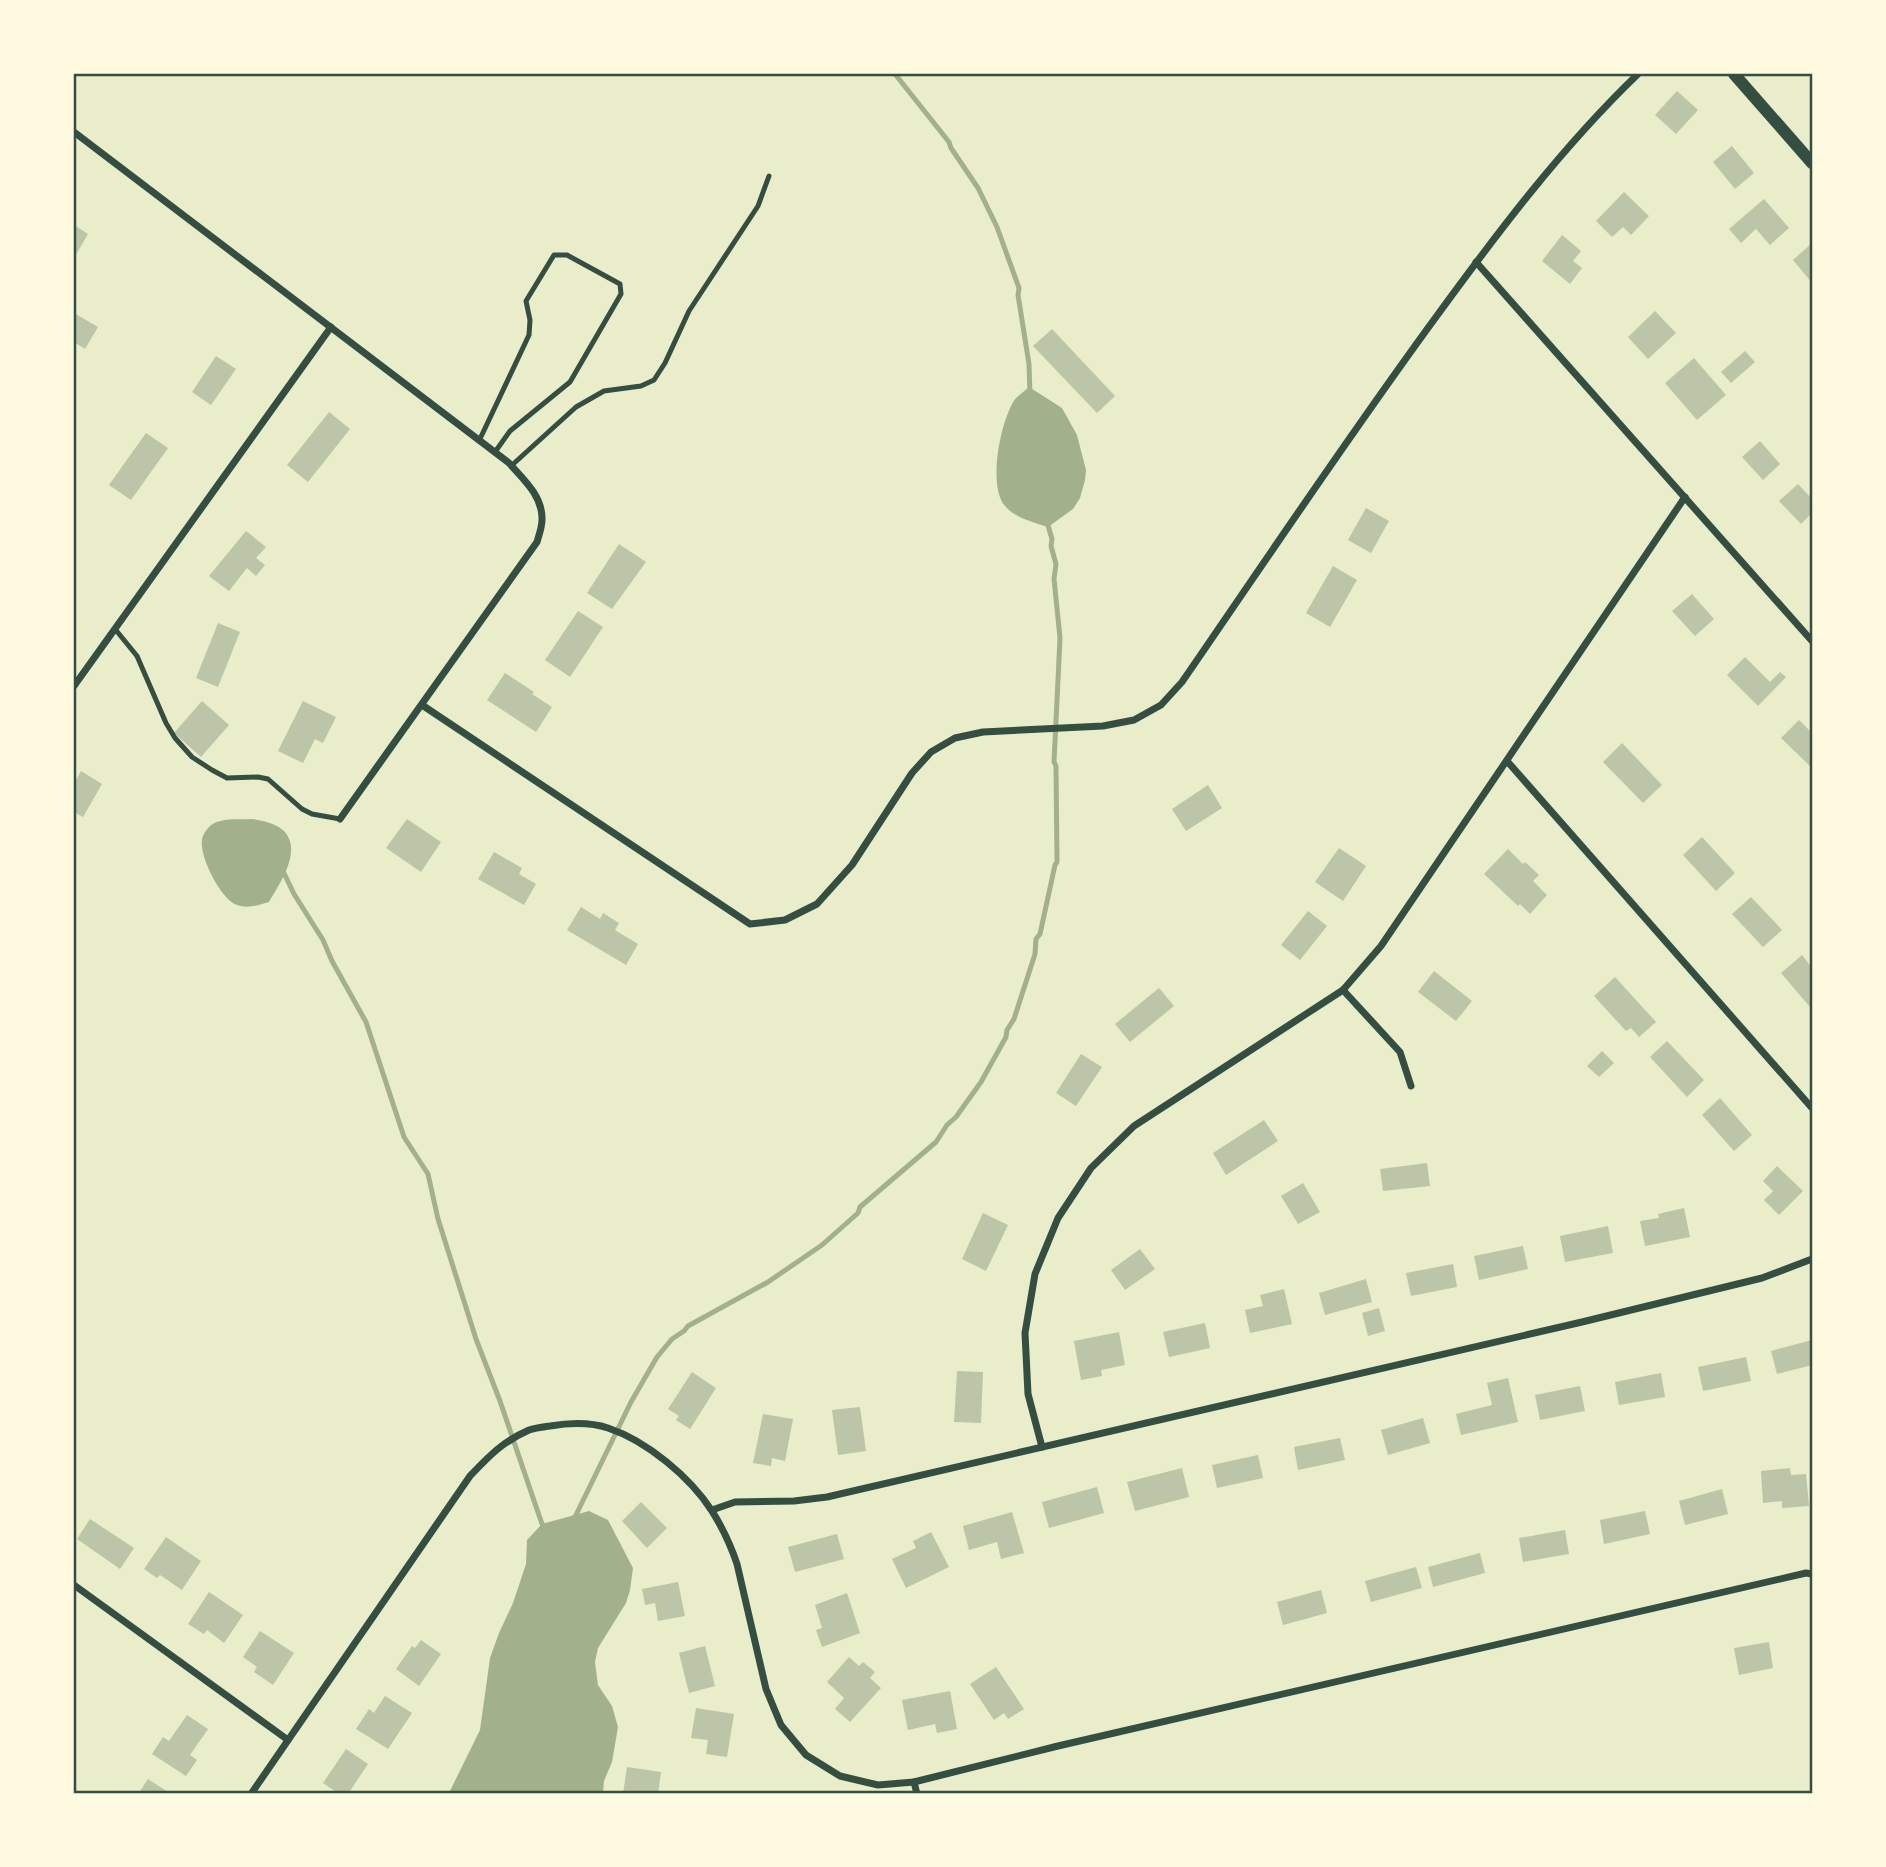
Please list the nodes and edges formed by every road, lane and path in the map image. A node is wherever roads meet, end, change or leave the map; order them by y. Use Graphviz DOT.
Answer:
graph roads {
  1 [pos="1638,74"];
  2 [pos="1734,74"];
  3 [pos="74,132"];
  4 [pos="1812,163"];
  5 [pos="769,176"];
  6 [pos="1476,262"];
  7 [pos="331,327"];
  8 [pos="479,441"];
  9 [pos="495,452"];
  10 [pos="511,466"];
  11 [pos="1685,497"];
  12 [pos="115,629"];
  13 [pos="1812,641"];
  14 [pos="74,686"];
  15 [pos="422,705"];
  16 [pos="1507,761"];
  17 [pos="340,819"];
  18 [pos="1343,990"];
  19 [pos="1411,1086"];
  20 [pos="1812,1108"];
  21 [pos="1812,1259"];
  22 [pos="1042,1447"];
  23 [pos="712,1510"];
  24 [pos="1812,1574"];
  25 [pos="74,1586"];
  26 [pos="288,1740"];
  27 [pos="914,1782"];
  28 [pos="251,1794"];
  29 [pos="916,1794"];
  1 -- 6 [label="street"];
  2 -- 4 [label="street"];
  3 -- 7 [label="street"];
  5 -- 10 [label="lane"];
  6 -- 11 [label="street"];
  6 -- 15 [label="street"];
  7 -- 8 [label="street"];
  7 -- 12 [label="street"];
  8 -- 9 [label="street"];
  8 -- 9 [label="lane"];
  9 -- 10 [label="street"];
  10 -- 15 [label="street"];
  11 -- 13 [label="street"];
  11 -- 16 [label="street"];
  12 -- 14 [label="street"];
  12 -- 17 [label="lane"];
  15 -- 17 [label="street"];
  16 -- 18 [label="street"];
  16 -- 20 [label="street"];
  18 -- 19 [label="street"];
  18 -- 22 [label="street"];
  21 -- 22 [label="street"];
  22 -- 23 [label="street"];
  23 -- 26 [label="street"];
  23 -- 27 [label="street"];
  24 -- 27 [label="street"];
  25 -- 26 [label="street"];
  26 -- 28 [label="street"];
  27 -- 29 [label="street"];
}
